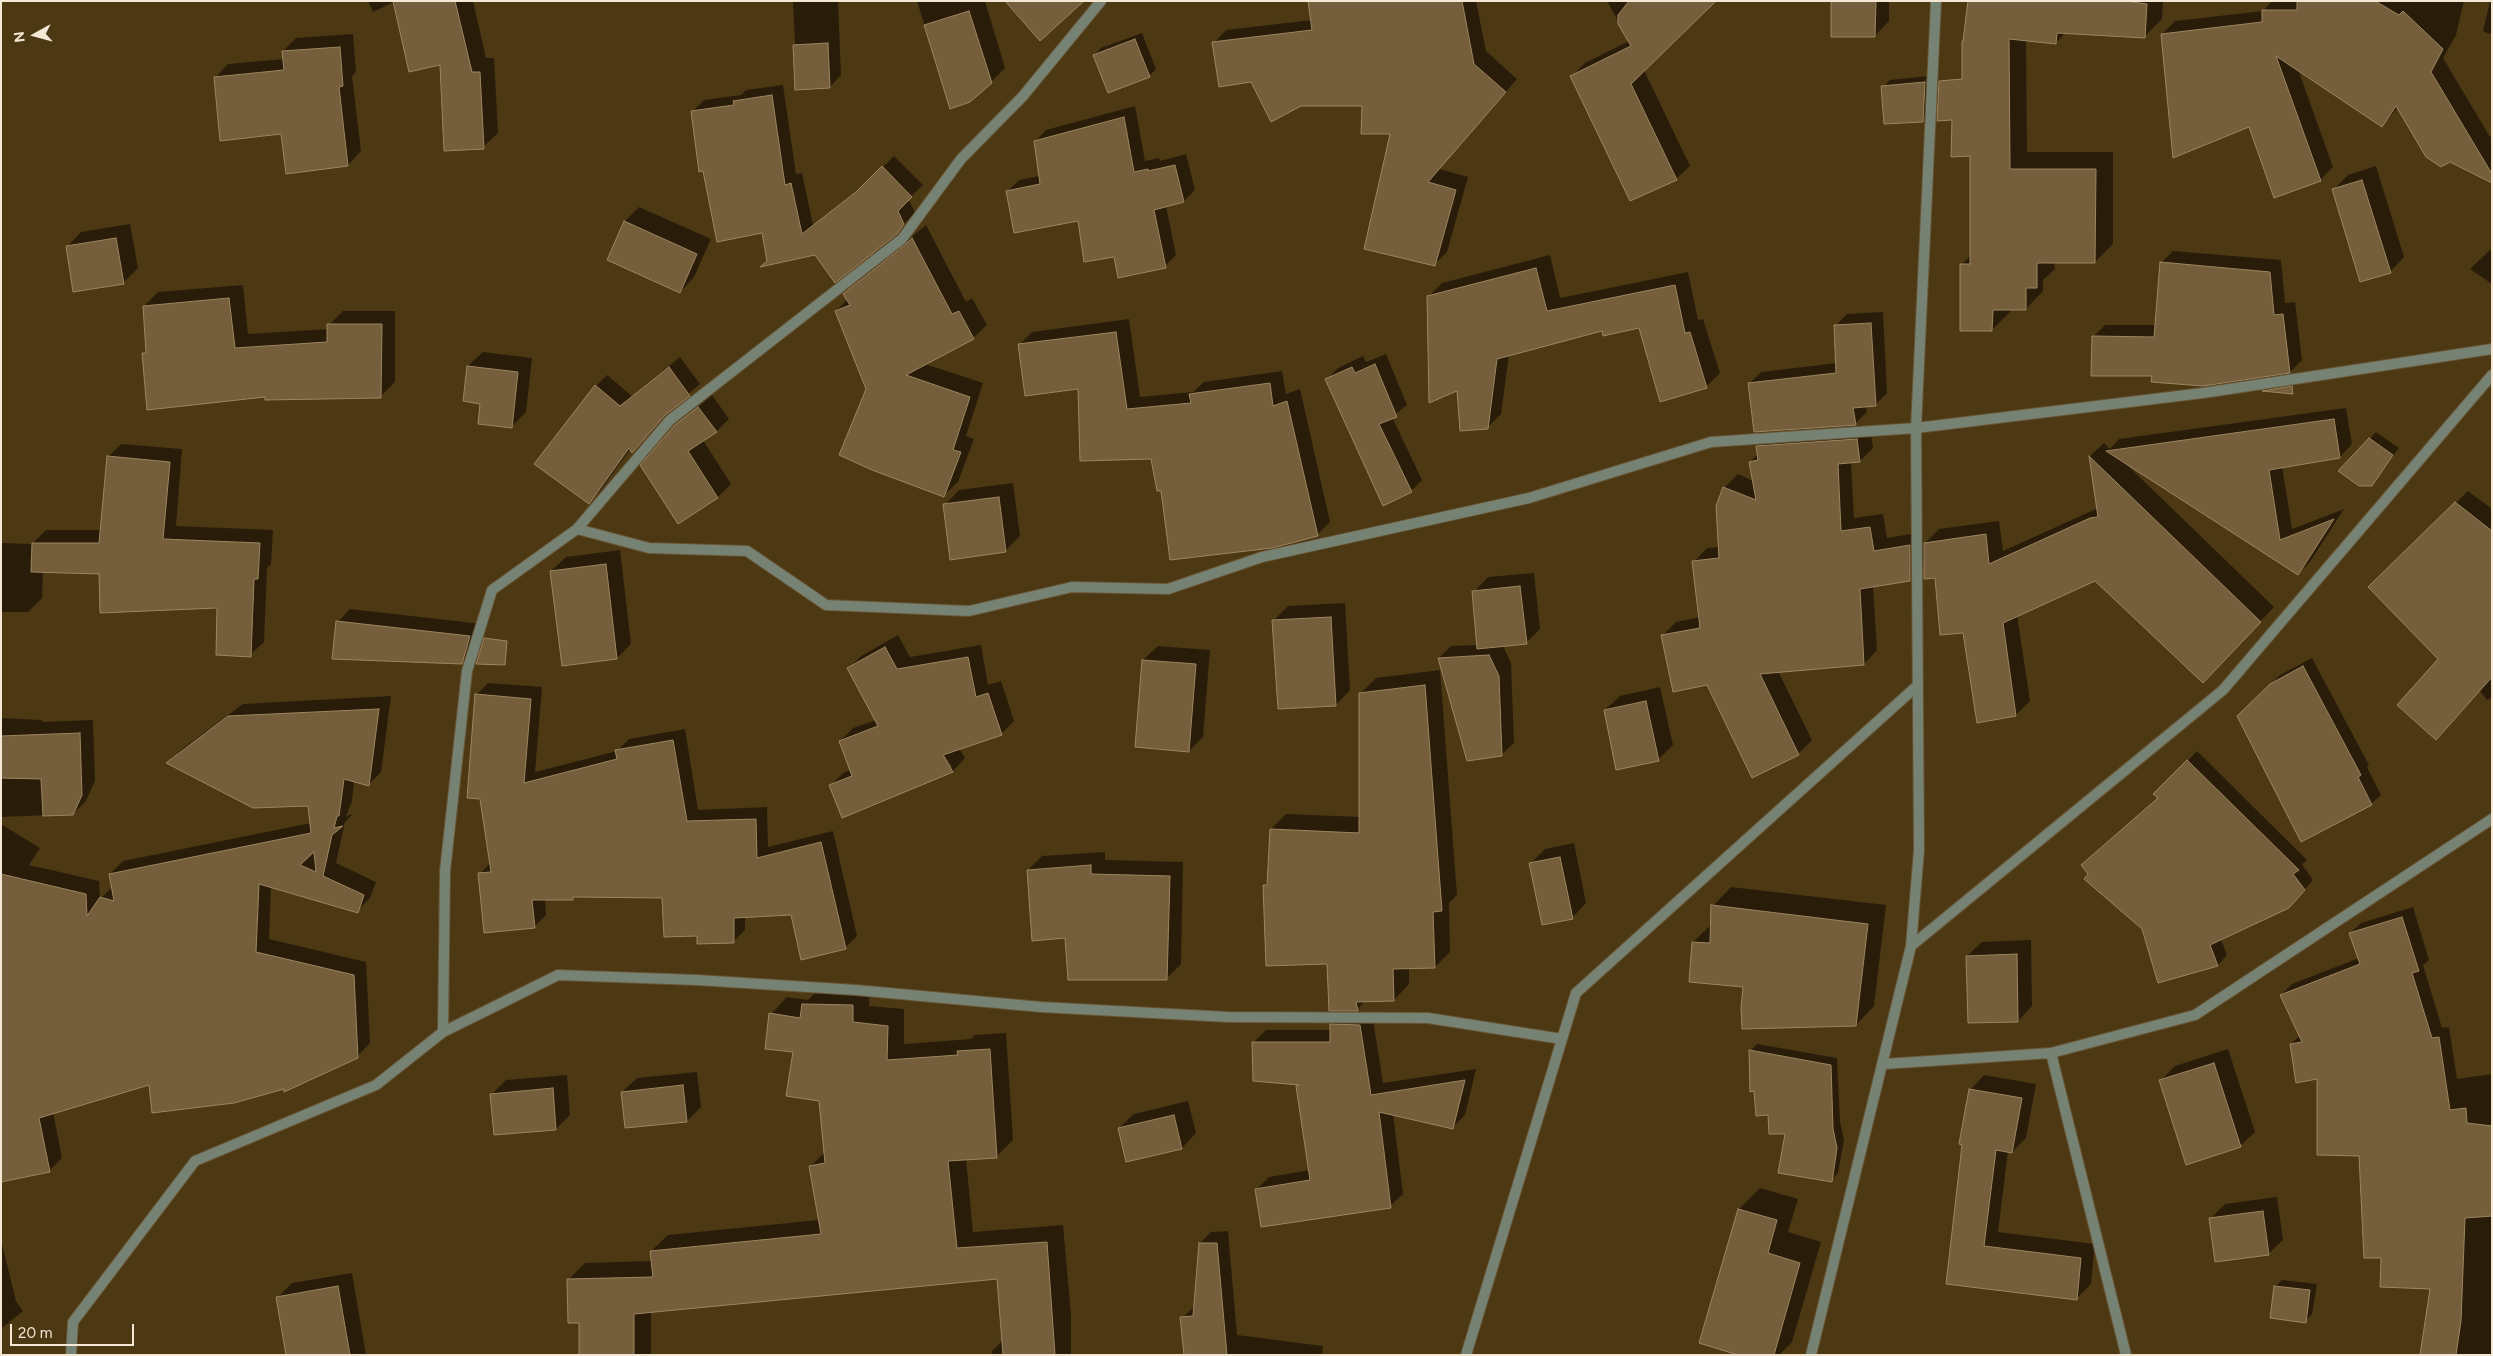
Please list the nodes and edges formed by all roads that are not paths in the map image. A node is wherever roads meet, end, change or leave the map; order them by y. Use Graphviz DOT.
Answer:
graph roads {
  1 [pos="1101,1"];
  2 [pos="1936,1"];
  3 [pos="2492,349"];
  4 [pos="2492,375"];
  5 [pos="1916,428"];
  6 [pos="577,529"];
  7 [pos="1918,685"];
  8 [pos="2492,819"];
  9 [pos="1911,946"];
  10 [pos="443,1032"];
  11 [pos="1562,1039"];
  12 [pos="2051,1052"];
  13 [pos="1884,1064"];
  14 [pos="71,1355"];
  15 [pos="1466,1355"];
  16 [pos="1811,1355"];
  17 [pos="2126,1355"];
  1 -- 6 [label="street"];
  2 -- 5 [label="street"];
  3 -- 5 [label="street"];
  4 -- 9 [label="street"];
  5 -- 6 [label="street"];
  5 -- 7 [label="street"];
  6 -- 10 [label="street"];
  7 -- 9 [label="street"];
  7 -- 11 [label="street"];
  8 -- 12 [label="street"];
  9 -- 13 [label="street"];
  10 -- 11 [label="street"];
  10 -- 14 [label="street"];
  11 -- 15 [label="street"];
  12 -- 13 [label="street"];
  12 -- 17 [label="street"];
  13 -- 16 [label="street"];
}
